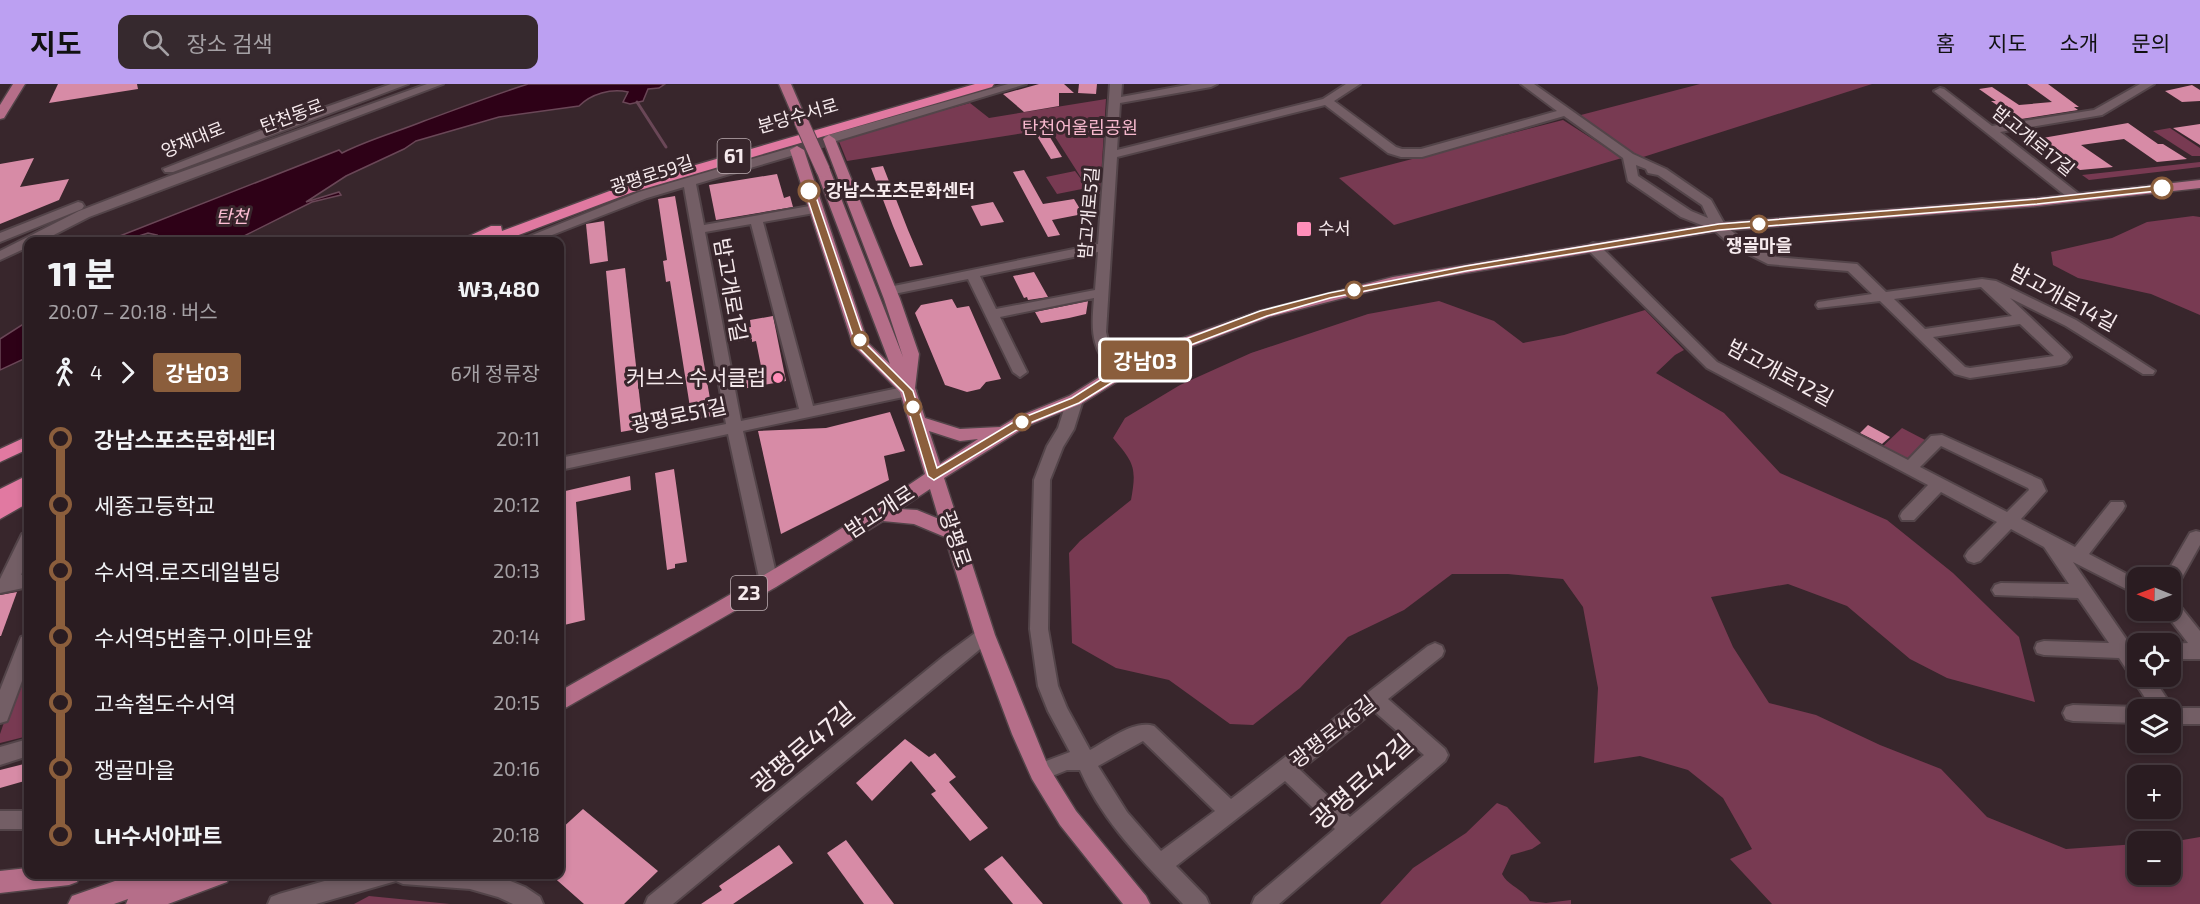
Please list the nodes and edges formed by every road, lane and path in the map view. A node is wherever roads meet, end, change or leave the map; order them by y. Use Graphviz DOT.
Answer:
graph roads {
  1 [pos="12,84"];
  2 [pos="19,84"];
  3 [pos="402,84"];
  4 [pos="437,84"];
  5 [pos="785,84"];
  6 [pos="962,84"];
  7 [pos="988,84"];
  8 [pos="1020,84"];
  9 [pos="1116,84"];
  10 [pos="1211,84"];
  11 [pos="1354,84"];
  12 [pos="1527,84"];
  13 [pos="2148,84"];
  14 [pos="1940,91"];
  15 [pos="10,99"];
  16 [pos="1115,101"];
  17 [pos="1327,101"];
  18 [pos="1566,112"];
  19 [pos="0,115"];
  20 [pos="1991,130"];
  21 [pos="829,139"];
  22 [pos="797,150"];
  23 [pos="1112,155"];
  24 [pos="837,161"];
  25 [pos="1630,161"];
  26 [pos="803,174"];
  27 [pos="689,182"];
  28 [pos="2200,184"];
  29 [pos="2075,197"];
  30 [pos="815,209"];
  31 [pos="84,214"];
  32 [pos="756,220"];
  33 [pos="1719,227"];
  34 [pos="697,230"];
  35 [pos="0,237"];
  36 [pos="39,237"];
  37 [pos="477,237"];
  38 [pos="499,237"];
  39 [pos="535,237"];
  40 [pos="24,244"];
  41 [pos="0,246"];
  42 [pos="1103,247"];
  43 [pos="1593,247"];
  44 [pos="0,256"];
  45 [pos="972,274"];
  46 [pos="1985,283"];
  47 [pos="889,291"];
  48 [pos="1101,293"];
  49 [pos="1881,296"];
  50 [pos="1823,305"];
  51 [pos="992,314"];
  52 [pos="2023,319"];
  53 [pos="1921,334"];
  54 [pos="2148,371"];
  55 [pos="1020,372"];
  56 [pos="1120,372"];
  57 [pos="908,391"];
  58 [pos="1075,400"];
  59 [pos="807,411"];
  60 [pos="918,422"];
  61 [pos="734,426"];
  62 [pos="1006,431"];
  63 [pos="24,444"];
  64 [pos="0,456"];
  65 [pos="564,463"];
  66 [pos="1910,468"];
  67 [pos="24,470"];
  68 [pos="934,476"];
  69 [pos="24,483"];
  70 [pos="0,484"];
  71 [pos="1939,484"];
  72 [pos="0,497"];
  73 [pos="24,497"];
  74 [pos="2117,506"];
  75 [pos="0,512"];
  76 [pos="880,514"];
  77 [pos="1908,516"];
  78 [pos="2009,520"];
  79 [pos="953,533"];
  80 [pos="2196,537"];
  81 [pos="2049,540"];
  82 [pos="24,548"];
  83 [pos="1974,556"];
  84 [pos="2078,556"];
  85 [pos="2179,567"];
  86 [pos="24,581"];
  87 [pos="769,582"];
  88 [pos="2127,582"];
  89 [pos="4,585"];
  90 [pos="2001,590"];
  91 [pos="2084,591"];
  92 [pos="2181,620"];
  93 [pos="985,635"];
  94 [pos="2200,645"];
  95 [pos="2127,646"];
  96 [pos="2044,648"];
  97 [pos="2127,650"];
  98 [pos="1435,651"];
  99 [pos="2181,651"];
  100 [pos="2200,651"];
  101 [pos="22,673"];
  102 [pos="564,699"];
  103 [pos="1374,699"];
  104 [pos="2073,713"];
  105 [pos="0,715"];
  106 [pos="2127,715"];
  107 [pos="2181,716"];
  108 [pos="2200,716"];
  109 [pos="24,749"];
  110 [pos="0,756"];
  111 [pos="1086,762"];
  112 [pos="1286,769"];
  113 [pos="1040,772"];
  114 [pos="1228,811"];
  115 [pos="0,820"];
  116 [pos="24,820"];
  117 [pos="1350,830"];
  118 [pos="1161,864"];
  119 [pos="26,879"];
  120 [pos="155,879"];
  121 [pos="206,879"];
  122 [pos="370,879"];
  123 [pos="471,879"];
  124 [pos="0,882"];
  125 [pos="80,904"];
  126 [pos="138,904"];
  127 [pos="279,904"];
  128 [pos="532,904"];
  129 [pos="656,904"];
  130 [pos="1138,904"];
  131 [pos="1198,904"];
  132 [pos="1263,904"];
  1 -- 15 [label="main road"];
  2 -- 15 [label="main road"];
  3 -- 35 [label="street, 양재대로"];
  4 -- 31 [label="street, 탄천동로"];
  5 -- 57 [label="main road, 광평로, bridge"];
  6 -- 37 [label="highway, 분당수서로 / 61"];
  7 -- 38 [label="highway, 분당수서로 / 61"];
  8 -- 21 [label="street"];
  9 -- 16 [label="street, 밤고개로5길"];
  10 -- 16 [label="street"];
  11 -- 17 [label="street"];
  12 -- 18 [label="street"];
  13 -- 20 [label="street"];
  14 -- 20 [label="street, 밤고개로17길"];
  15 -- 19 [label="main road"];
  16 -- 23 [label="street, 밤고개로5길"];
  17 -- 18 [label="street"];
  17 -- 23 [label="street"];
  18 -- 25 [label="street"];
  20 -- 29 [label="street, 밤고개로17길"];
  21 -- 24 [label="main road"];
  22 -- 26 [label="main road"];
  22 -- 27 [label="street, 광평로59길"];
  23 -- 42 [label="street, 밤고개로5길"];
  24 -- 26 [label="main road"];
  24 -- 47 [label="main road"];
  25 -- 33 [label="street"];
  25 -- 33 [label="street"];
  26 -- 30 [label="main road"];
  27 -- 34 [label="street, 밤고개로1길"];
  27 -- 39 [label="street, 광평로59길"];
  28 -- 29 [label="main road, 밤고개로 / 23"];
  29 -- 33 [label="main road, 밤고개로 / 23"];
  30 -- 32 [label="street"];
  30 -- 57 [label="main road"];
  31 -- 36 [label="street, 탄천동로"];
  31 -- 41 [label="street"];
  32 -- 34 [label="street"];
  32 -- 59 [label="street"];
  33 -- 43 [label="main road, 밤고개로 / 23"];
  33 -- 49 [label="street"];
  34 -- 61 [label="street, 밤고개로1길"];
  40 -- 44 [label="street, 탄천동로"];
  42 -- 45 [label="street"];
  42 -- 48 [label="street, 밤고개로5길"];
  43 -- 56 [label="main road, 밤고개로 / 23"];
  43 -- 66 [label="street, 밤고개로12길"];
  45 -- 47 [label="street"];
  45 -- 51 [label="street"];
  46 -- 49 [label="street, 밤고개로14길"];
  46 -- 52 [label="street"];
  46 -- 54 [label="street, 밤고개로14길"];
  47 -- 57 [label="main road"];
  48 -- 51 [label="street"];
  48 -- 56 [label="street, 밤고개로5길"];
  49 -- 50 [label="street, 밤고개로14길"];
  49 -- 53 [label="street"];
  51 -- 55 [label="street"];
  52 -- 53 [label="street, 밤고개로14길"];
  52 -- 53 [label="street"];
  56 -- 58 [label="main road, 밤고개로 / 23"];
  57 -- 59 [label="street, 광평로51길"];
  57 -- 60 [label="main road, 광평로"];
  58 -- 62 [label="main road, 밤고개로 / 23"];
  58 -- 111 [label="street"];
  59 -- 61 [label="street, 광평로51길"];
  60 -- 62 [label="main road"];
  60 -- 68 [label="main road, 광평로"];
  61 -- 65 [label="street, 광평로51길"];
  61 -- 87 [label="street, 밤고개로1길"];
  62 -- 68 [label="main road, 밤고개로 / 23"];
  63 -- 64 [label="highway"];
  66 -- 71 [label="street, 밤고개로12길"];
  66 -- 78 [label="street"];
  67 -- 70 [label="highway"];
  68 -- 76 [label="main road, 밤고개로 / 23"];
  68 -- 79 [label="main road, 광평로"];
  69 -- 72 [label="highway"];
  71 -- 77 [label="street"];
  71 -- 78 [label="street, 밤고개로12길"];
  73 -- 75 [label="highway"];
  74 -- 84 [label="street"];
  76 -- 79 [label="main road"];
  76 -- 87 [label="main road, 밤고개로 / 23"];
  78 -- 81 [label="street, 밤고개로12길"];
  78 -- 83 [label="street"];
  79 -- 93 [label="main road, 광평로"];
  80 -- 85 [label="street"];
  81 -- 84 [label="street, 밤고개로12길"];
  81 -- 91 [label="street, 밤고개로12길"];
  82 -- 89 [label="street"];
  84 -- 88 [label="street, 밤고개로12길"];
  86 -- 89 [label="street"];
  87 -- 102 [label="main road, 밤고개로 / 23"];
  90 -- 91 [label="street"];
  91 -- 95 [label="street, 밤고개로12길"];
  92 -- 94 [label="street"];
  93 -- 113 [label="main road, 광평로"];
  93 -- 129 [label="street, 광평로47길"];
  96 -- 97 [label="street"];
  98 -- 103 [label="street, 광평로46길"];
  99 -- 100 [label="street"];
  101 -- 105 [label="street"];
  103 -- 112 [label="street, 광평로46길"];
  103 -- 117 [label="street, 광평로42길"];
  104 -- 106 [label="street"];
  107 -- 108 [label="street"];
  109 -- 110 [label="street"];
  111 -- 113 [label="street"];
  111 -- 114 [label="street"];
  111 -- 118 [label="street"];
  112 -- 114 [label="street, 광평로46길"];
  112 -- 117 [label="street"];
  113 -- 130 [label="main road, 광평로"];
  114 -- 118 [label="street, 광평로46길"];
  115 -- 116 [label="street"];
  117 -- 132 [label="street, 광평로42길"];
  118 -- 131 [label="street"];
  119 -- 124 [label="main road"];
  120 -- 125 [label="main road"];
  121 -- 126 [label="main road"];
  122 -- 127 [label="street"];
  123 -- 128 [label="street"];
}
